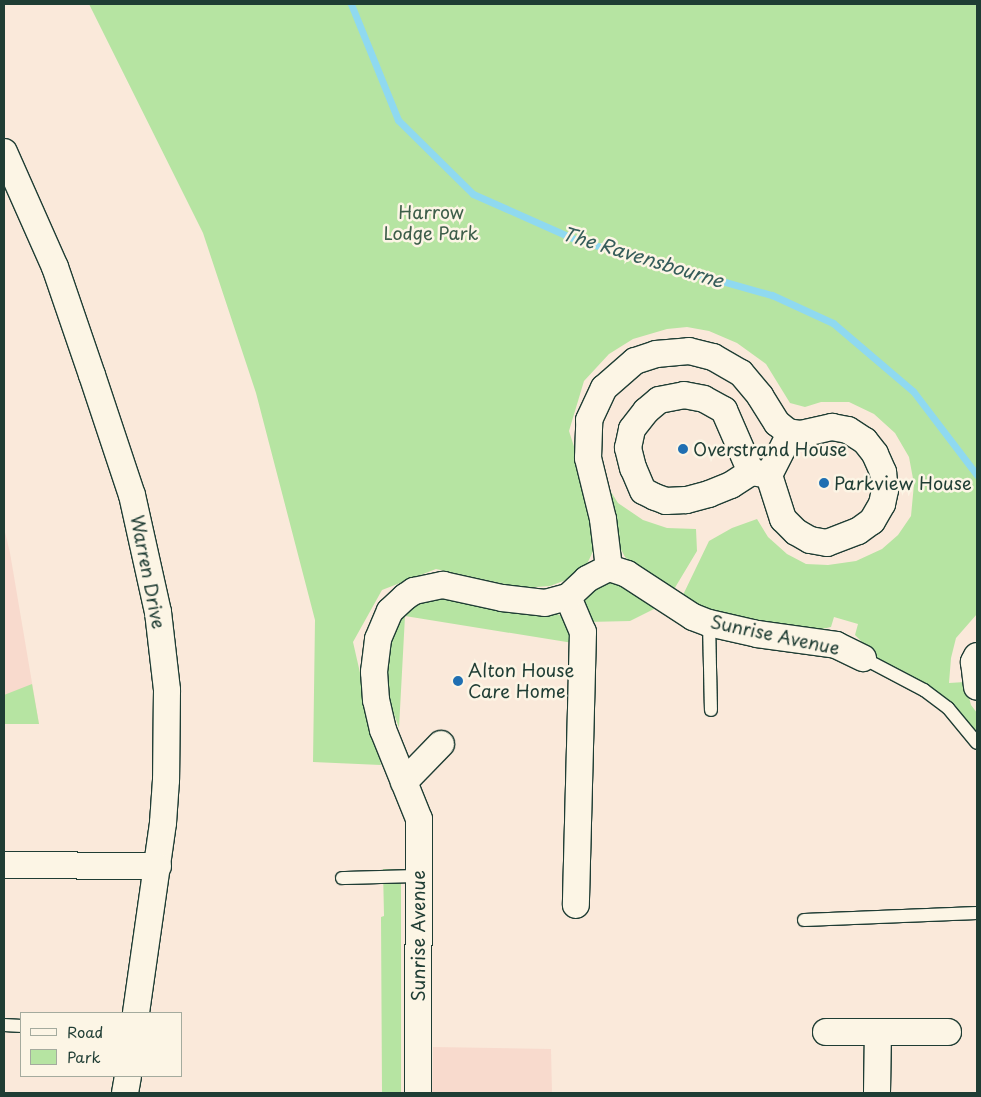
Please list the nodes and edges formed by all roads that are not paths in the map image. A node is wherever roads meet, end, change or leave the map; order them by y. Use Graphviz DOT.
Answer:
graph roads {
  1 [pos="4,152"];
  2 [pos="801,434"];
  3 [pos="760,473"];
  4 [pos="609,568"];
  5 [pos="568,597"];
  6 [pos="708,623"];
  7 [pos="977,656"];
  8 [pos="864,658"];
  9 [pos="977,688"];
  10 [pos="712,710"];
  11 [pos="977,743"];
  12 [pos="441,744"];
  13 [pos="404,782"];
  14 [pos="4,865"];
  15 [pos="158,866"];
  16 [pos="419,876"];
  17 [pos="342,878"];
  18 [pos="576,905"];
  19 [pos="977,913"];
  20 [pos="804,920"];
  21 [pos="136,1012"];
  22 [pos="4,1025"];
  23 [pos="20,1026"];
  24 [pos="826,1032"];
  25 [pos="878,1032"];
  26 [pos="948,1032"];
  27 [pos="128,1077"];
  28 [pos="125,1093"];
  29 [pos="418,1093"];
  30 [pos="877,1093"];
  1 -- 15 [label="street, Warren Drive"];
  2 -- 3 [label="street"];
  2 -- 3 [label="street"];
  2 -- 4 [label="street"];
  3 -- 3 [label="street"];
  4 -- 5 [label="street"];
  4 -- 6 [label="street, Sunrise Avenue"];
  5 -- 13 [label="street, Sunrise Avenue"];
  5 -- 18 [label="street"];
  6 -- 8 [label="street, Sunrise Avenue"];
  6 -- 10 [label="lane"];
  7 -- 9 [label="street"];
  8 -- 11 [label="lane"];
  12 -- 13 [label="street"];
  13 -- 16 [label="street, Sunrise Avenue"];
  14 -- 15 [label="street"];
  15 -- 21 [label="street, Warren Drive"];
  16 -- 17 [label="lane"];
  16 -- 29 [label="street, Sunrise Avenue"];
  19 -- 20 [label="lane"];
  22 -- 23 [label="lane"];
  24 -- 25 [label="street"];
  25 -- 26 [label="street"];
  25 -- 30 [label="street"];
  27 -- 28 [label="street"];
}
